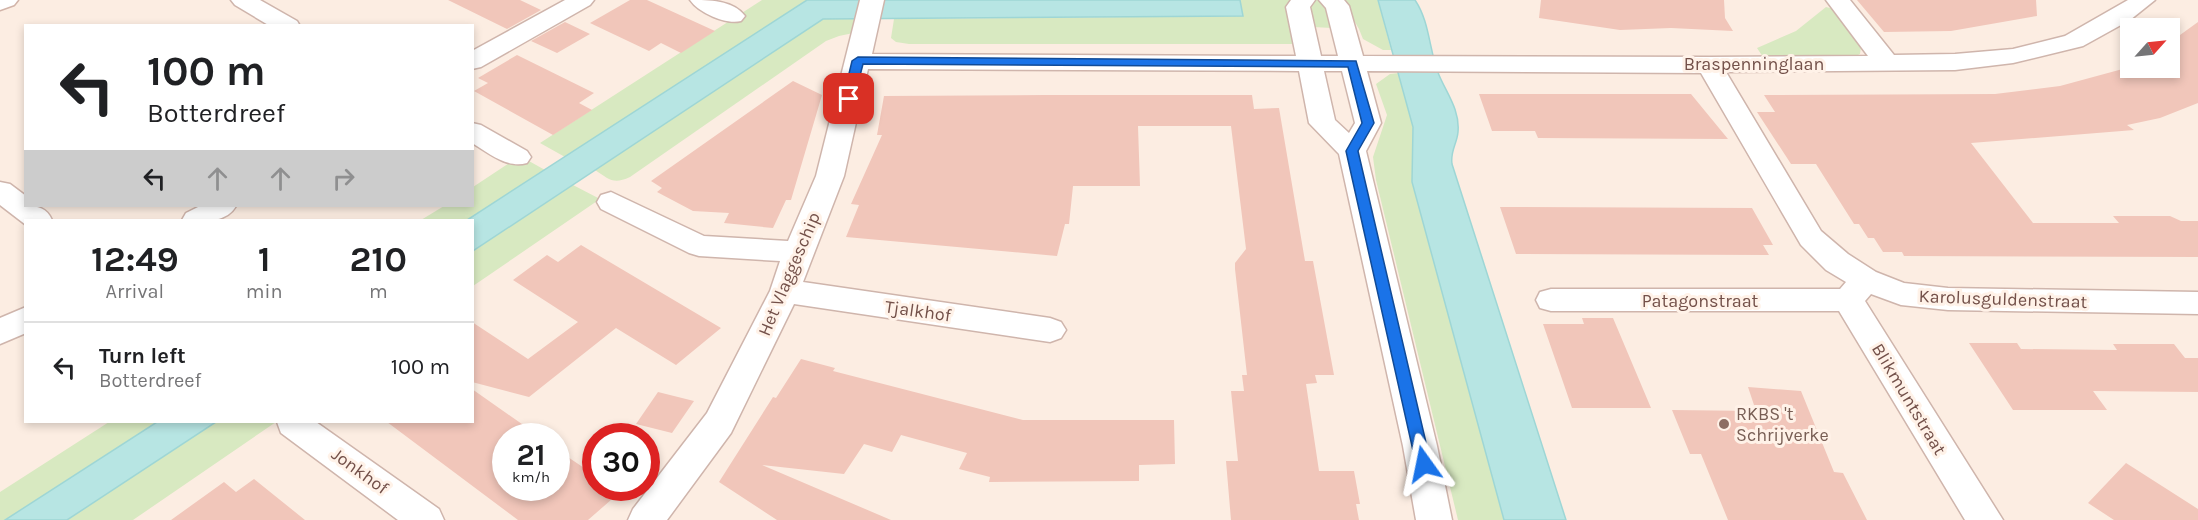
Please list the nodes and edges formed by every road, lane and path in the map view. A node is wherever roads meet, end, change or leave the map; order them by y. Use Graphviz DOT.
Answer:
graph roads {
  1 [pos="5,0"];
  2 [pos="243,0"];
  3 [pos="582,0"];
  4 [pos="702,0"];
  5 [pos="872,0"];
  6 [pos="1303,0"];
  7 [pos="1331,0"];
  8 [pos="1838,0"];
  9 [pos="2143,0"];
  10 [pos="0,2"];
  11 [pos="733,16"];
  12 [pos="285,24"];
  13 [pos="860,52"];
  14 [pos="474,61"];
  15 [pos="1886,62"];
  16 [pos="1308,64"];
  17 [pos="1352,64"];
  18 [pos="1709,65"];
  19 [pos="474,132"];
  20 [pos="1352,151"];
  21 [pos="517,157"];
  22 [pos="0,191"];
  23 [pos="611,202"];
  24 [pos="220,207"];
  25 [pos="37,219"];
  26 [pos="198,219"];
  27 [pos="798,252"];
  28 [pos="1857,290"];
  29 [pos="785,291"];
  30 [pos="1551,300"];
  31 [pos="2198,303"];
  32 [pos="24,319"];
  33 [pos="1050,330"];
  34 [pos="0,332"];
  35 [pos="293,423"];
  36 [pos="426,520"];
  37 [pos="646,520"];
  38 [pos="1434,520"];
  39 [pos="1985,520"];
  1 -- 10 [label="street"];
  2 -- 12 [label="street"];
  3 -- 14 [label="street"];
  4 -- 11 [label="street"];
  5 -- 13 [label="street, Het Vlaggeschip"];
  6 -- 16 [label="street"];
  7 -- 17 [label="street"];
  8 -- 15 [label="street"];
  9 -- 15 [label="street, Braspenninglaan"];
  13 -- 16 [label="street, Braspenninglaan"];
  13 -- 27 [label="street, Het Vlaggeschip"];
  15 -- 18 [label="street, Braspenninglaan"];
  16 -- 17 [label="street, Braspenninglaan"];
  16 -- 20 [label="street"];
  17 -- 18 [label="street, Braspenninglaan"];
  17 -- 20 [label="street"];
  18 -- 28 [label="street, Karolusguldenstraat"];
  19 -- 21 [label="street"];
  20 -- 38 [label="street"];
  22 -- 25 [label="street"];
  23 -- 27 [label="street"];
  24 -- 26 [label="street"];
  27 -- 29 [label="street, Het Vlaggeschip"];
  28 -- 30 [label="street, Patagonstraat"];
  28 -- 31 [label="street, Karolusguldenstraat"];
  28 -- 39 [label="street, Blikmuntstraat"];
  29 -- 33 [label="street, Tjalkhof"];
  29 -- 37 [label="street, Het Vlaggeschip"];
  32 -- 34 [label="street"];
  35 -- 36 [label="street, Jonkhof"];
}
